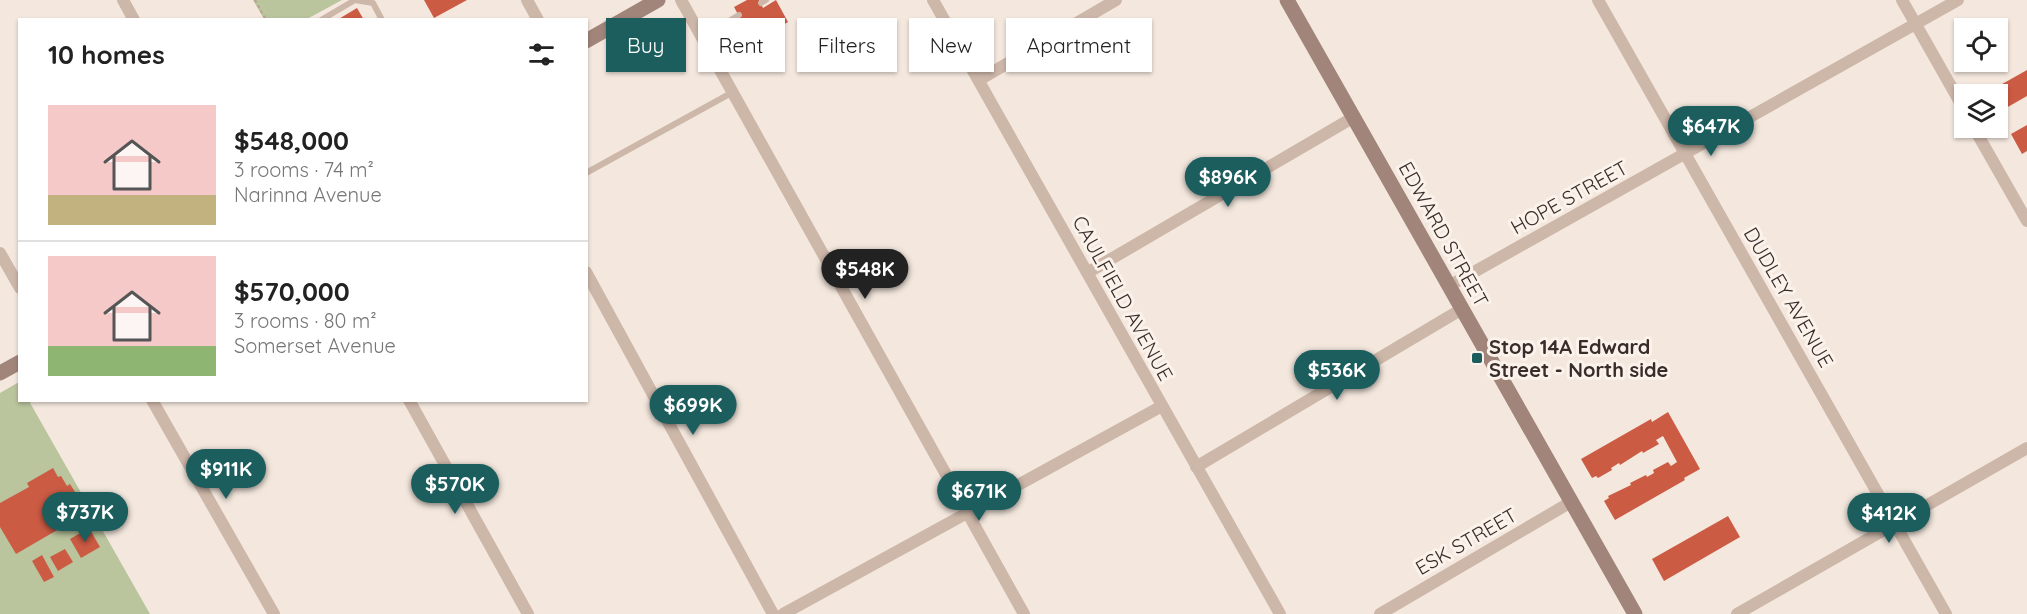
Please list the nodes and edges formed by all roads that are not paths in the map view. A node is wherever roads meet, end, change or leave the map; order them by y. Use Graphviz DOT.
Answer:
graph roads {
  1 [pos="123,0"];
  2 [pos="527,0"];
  3 [pos="658,0"];
  4 [pos="681,0"];
  5 [pos="933,0"];
  6 [pos="1116,0"];
  7 [pos="1287,0"];
  8 [pos="1598,0"];
  9 [pos="1902,0"];
  10 [pos="1958,0"];
  11 [pos="739,15"];
  12 [pos="133,18"];
  13 [pos="324,18"];
  14 [pos="381,18"];
  15 [pos="537,18"];
  16 [pos="734,18"];
  17 [pos="1916,24"];
  18 [pos="698,30"];
  19 [pos="588,40"];
  20 [pos="722,72"];
  21 [pos="978,80"];
  22 [pos="1954,91"];
  23 [pos="733,92"];
  24 [pos="1354,117"];
  25 [pos="1980,138"];
  26 [pos="1686,154"];
  27 [pos="588,172"];
  28 [pos="2027,221"];
  29 [pos="0,253"];
  30 [pos="1087,273"];
  31 [pos="588,276"];
  32 [pos="18,284"];
  33 [pos="1449,286"];
  34 [pos="1462,309"];
  35 [pos="18,363"];
  36 [pos="0,373"];
  37 [pos="153,402"];
  38 [pos="410,402"];
  39 [pos="1162,406"];
  40 [pos="2027,448"];
  41 [pos="1196,467"];
  42 [pos="1571,502"];
  43 [pos="966,512"];
  44 [pos="1894,524"];
  45 [pos="274,614"];
  46 [pos="528,614"];
  47 [pos="772,614"];
  48 [pos="783,614"];
  49 [pos="1024,614"];
  50 [pos="1280,614"];
  51 [pos="1380,614"];
  52 [pos="1635,614"];
  53 [pos="1737,614"];
  54 [pos="1946,614"];
  1 -- 12 [label="street"];
  2 -- 15 [label="street"];
  3 -- 19 [label="street"];
  4 -- 18 [label="street"];
  5 -- 21 [label="street, CAULFIELD AVENUE"];
  6 -- 21 [label="street"];
  7 -- 24 [label="street, EDWARD STREET"];
  8 -- 26 [label="street, DUDLEY AVENUE"];
  9 -- 17 [label="street"];
  10 -- 17 [label="street, HOPE STREET"];
  11 -- 16 [label="lane"];
  13 -- 14 [label="lane"];
  17 -- 22 [label="street"];
  17 -- 26 [label="street, HOPE STREET"];
  20 -- 23 [label="street"];
  21 -- 30 [label="street, CAULFIELD AVENUE"];
  23 -- 27 [label="lane"];
  23 -- 43 [label="street"];
  24 -- 30 [label="street"];
  24 -- 33 [label="street, EDWARD STREET"];
  25 -- 28 [label="street"];
  26 -- 33 [label="street, HOPE STREET"];
  26 -- 44 [label="street, DUDLEY AVENUE"];
  29 -- 32 [label="street"];
  30 -- 39 [label="street, CAULFIELD AVENUE"];
  31 -- 47 [label="street"];
  33 -- 34 [label="street, EDWARD STREET"];
  34 -- 41 [label="street"];
  34 -- 42 [label="street, EDWARD STREET"];
  35 -- 36 [label="street"];
  37 -- 45 [label="street"];
  38 -- 46 [label="street"];
  39 -- 41 [label="street, CAULFIELD AVENUE"];
  39 -- 43 [label="street"];
  40 -- 44 [label="street"];
  41 -- 50 [label="street, CAULFIELD AVENUE"];
  42 -- 51 [label="street, ESK STREET"];
  42 -- 52 [label="street, EDWARD STREET"];
  43 -- 48 [label="street"];
  43 -- 49 [label="street"];
  44 -- 53 [label="street"];
  44 -- 54 [label="street, DUDLEY AVENUE"];
}
